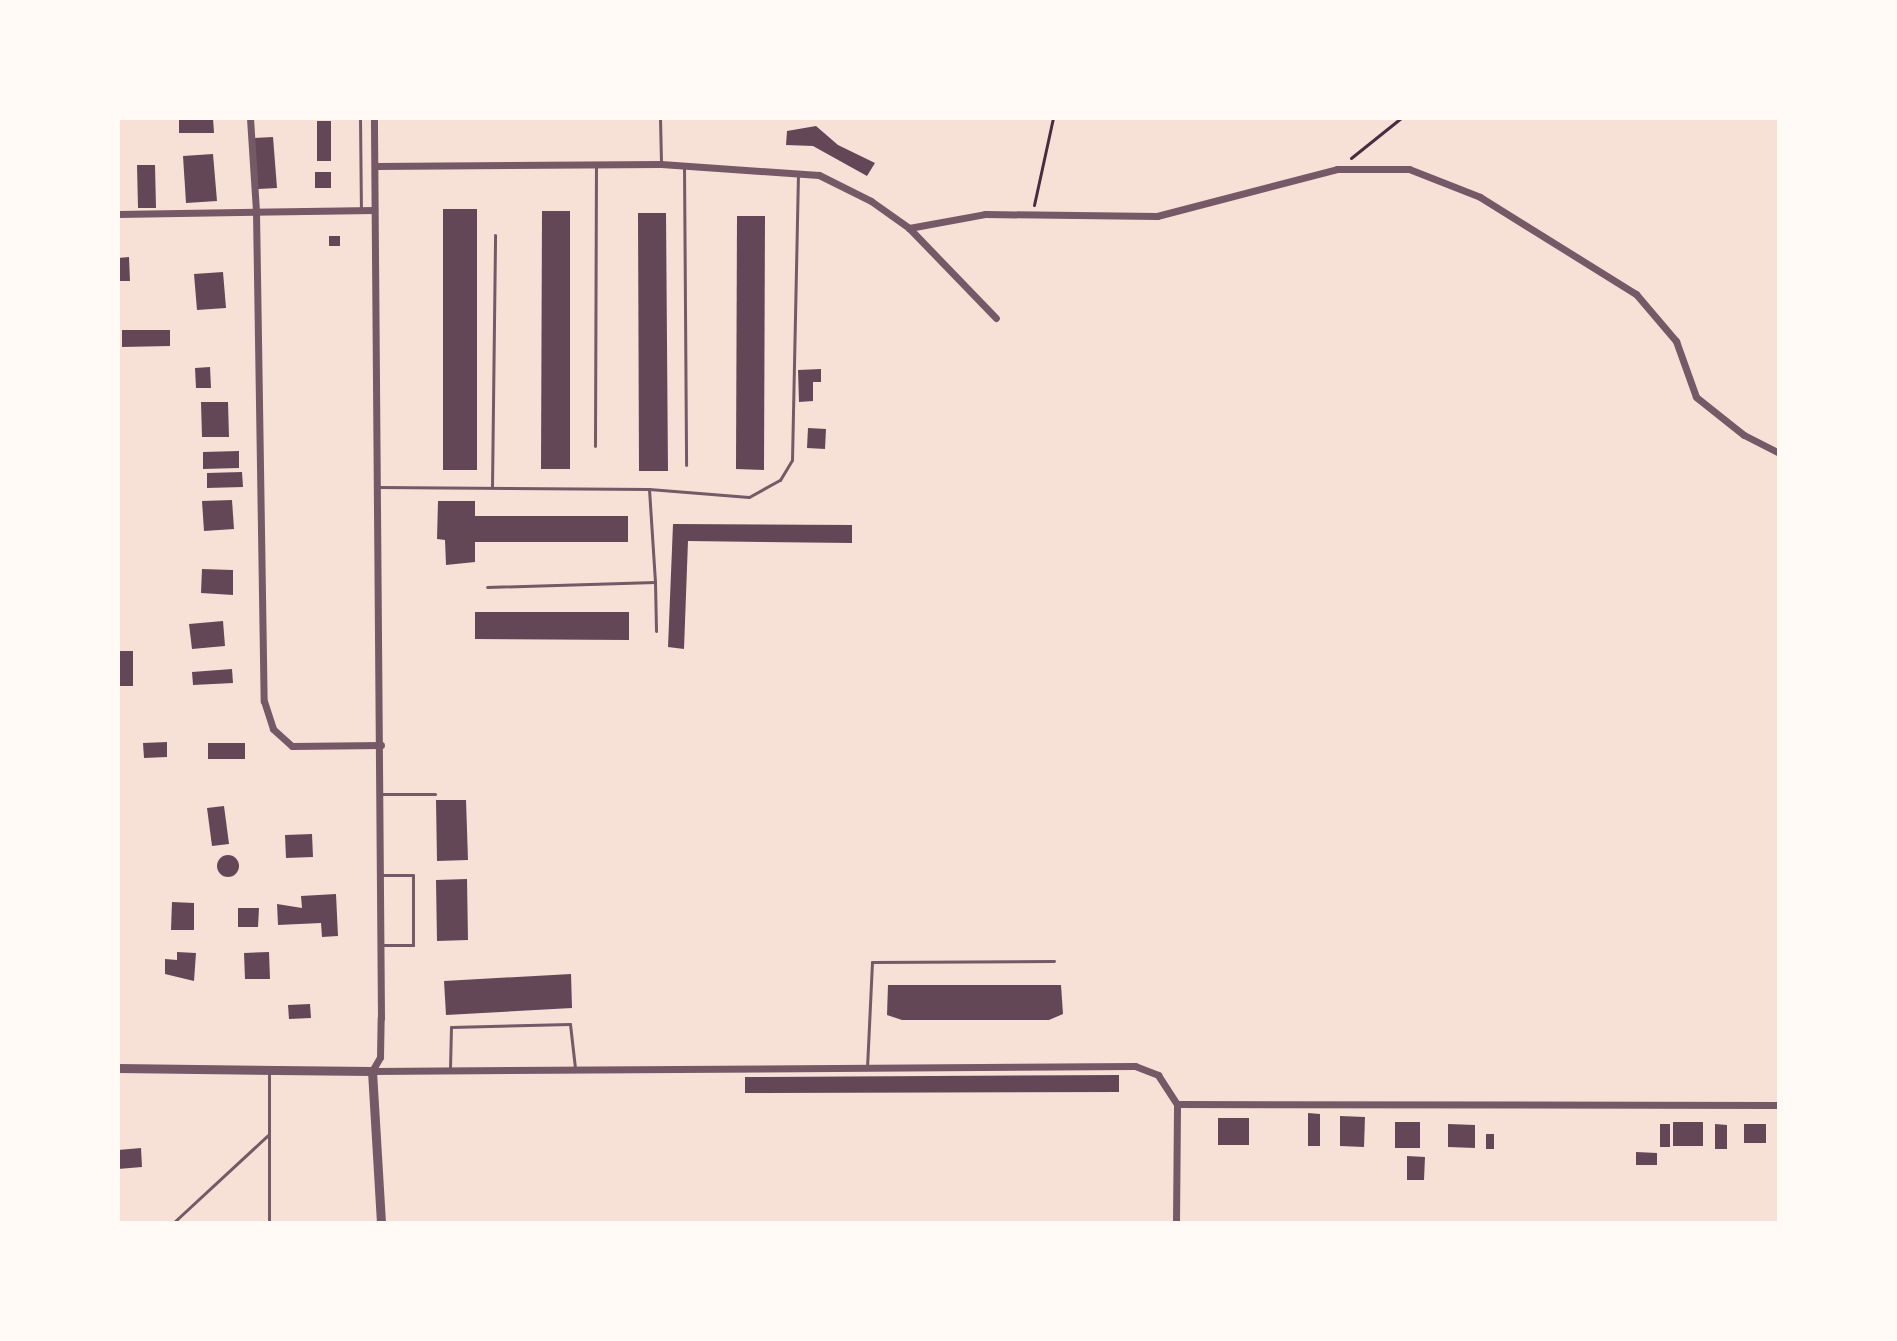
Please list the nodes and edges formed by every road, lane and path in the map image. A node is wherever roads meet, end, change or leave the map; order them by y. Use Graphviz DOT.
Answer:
graph roads {
  1 [pos="250,118"];
  2 [pos="360,118"];
  3 [pos="374,118"];
  4 [pos="660,118"];
  5 [pos="1053,118"];
  6 [pos="1401,118"];
  7 [pos="661,164"];
  8 [pos="596,165"];
  9 [pos="684,165"];
  10 [pos="375,166"];
  11 [pos="1337,169"];
  12 [pos="798,173"];
  13 [pos="361,210"];
  14 [pos="374,210"];
  15 [pos="256,212"];
  16 [pos="1032,213"];
  17 [pos="118,214"];
  18 [pos="909,228"];
  19 [pos="495,235"];
  20 [pos="996,318"];
  21 [pos="595,446"];
  22 [pos="1779,453"];
  23 [pos="686,465"];
  24 [pos="378,487"];
  25 [pos="492,488"];
  26 [pos="649,489"];
  27 [pos="655,582"];
  28 [pos="487,587"];
  29 [pos="656,631"];
  30 [pos="381,745"];
  31 [pos="381,794"];
  32 [pos="435,794"];
  33 [pos="381,875"];
  34 [pos="381,945"];
  35 [pos="1054,961"];
  36 [pos="118,1068"];
  37 [pos="269,1068"];
  38 [pos="450,1068"];
  39 [pos="575,1068"];
  40 [pos="867,1068"];
  41 [pos="372,1071"];
  42 [pos="1177,1104"];
  43 [pos="1779,1105"];
  44 [pos="268,1135"];
  45 [pos="173,1223"];
  46 [pos="269,1223"];
  47 [pos="381,1223"];
  48 [pos="1176,1223"];
  1 -- 15 [label="street"];
  2 -- 13 [label="lane"];
  3 -- 10 [label="street"];
  4 -- 7 [label="lane"];
  5 -- 16 [label="path"];
  6 -- 11 [label="path"];
  7 -- 8 [label="street"];
  7 -- 9 [label="street"];
  8 -- 10 [label="street"];
  8 -- 21 [label="lane"];
  9 -- 12 [label="street"];
  9 -- 23 [label="lane"];
  10 -- 14 [label="street"];
  11 -- 16 [label="street"];
  11 -- 22 [label="street"];
  12 -- 18 [label="street"];
  12 -- 26 [label="lane"];
  13 -- 14 [label="street"];
  13 -- 15 [label="street"];
  14 -- 24 [label="street"];
  15 -- 17 [label="street"];
  15 -- 30 [label="street"];
  16 -- 18 [label="street"];
  18 -- 20 [label="street"];
  19 -- 25 [label="lane"];
  24 -- 25 [label="lane"];
  24 -- 30 [label="street"];
  25 -- 26 [label="lane"];
  26 -- 27 [label="lane"];
  27 -- 28 [label="lane"];
  27 -- 29 [label="lane"];
  30 -- 31 [label="street"];
  31 -- 32 [label="lane"];
  31 -- 33 [label="street"];
  33 -- 34 [label="street"];
  33 -- 34 [label="lane"];
  34 -- 41 [label="street"];
  35 -- 40 [label="lane"];
  36 -- 37 [label="street"];
  37 -- 41 [label="street"];
  37 -- 44 [label="lane"];
  38 -- 39 [label="street"];
  38 -- 39 [label="lane"];
  38 -- 41 [label="street"];
  39 -- 40 [label="street"];
  40 -- 42 [label="street"];
  41 -- 47 [label="street"];
  42 -- 43 [label="street"];
  42 -- 48 [label="street"];
  44 -- 45 [label="lane"];
  44 -- 46 [label="lane"];
}
